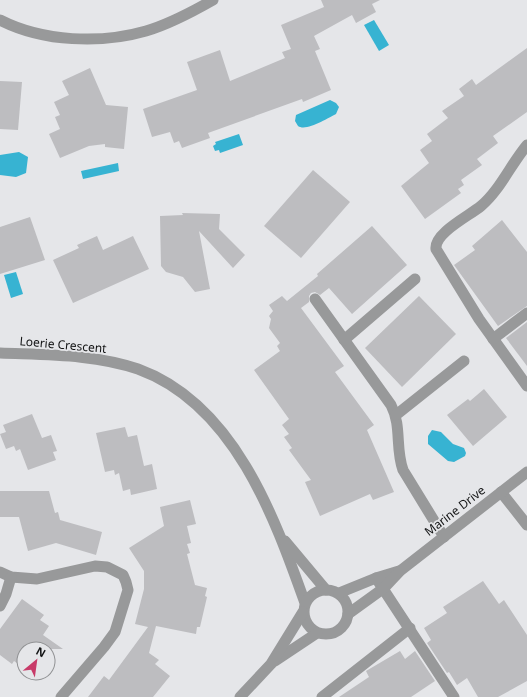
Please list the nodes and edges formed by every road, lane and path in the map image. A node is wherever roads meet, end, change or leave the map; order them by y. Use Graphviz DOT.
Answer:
graph roads {
  1 [pos="213,0"];
  2 [pos="0,20"];
  3 [pos="527,145"];
  4 [pos="415,279"];
  5 [pos="315,299"];
  6 [pos="527,313"];
  7 [pos="493,339"];
  8 [pos="344,340"];
  9 [pos="0,353"];
  10 [pos="464,361"];
  11 [pos="527,386"];
  12 [pos="396,415"];
  13 [pos="527,472"];
  14 [pos="501,492"];
  15 [pos="527,525"];
  16 [pos="281,536"];
  17 [pos="444,537"];
  18 [pos="400,571"];
  19 [pos="0,572"];
  20 [pos="11,577"];
  21 [pos="376,578"];
  22 [pos="384,588"];
  23 [pos="326,590"];
  24 [pos="339,594"];
  25 [pos="0,606"];
  26 [pos="304,608"];
  27 [pos="348,614"];
  28 [pos="410,628"];
  29 [pos="318,633"];
  30 [pos="271,664"];
  31 [pos="61,697"];
  32 [pos="240,697"];
  33 [pos="322,697"];
  34 [pos="454,697"];
  1 -- 2 [label="street"];
  3 -- 7 [label="street"];
  4 -- 8 [label="street"];
  5 -- 8 [label="street"];
  6 -- 7 [label="street"];
  7 -- 11 [label="street"];
  8 -- 12 [label="street"];
  9 -- 16 [label="street, Loerie Crescent"];
  10 -- 12 [label="street"];
  12 -- 17 [label="street"];
  13 -- 14 [label="street, Marine Drive"];
  14 -- 15 [label="street"];
  14 -- 17 [label="street, Marine Drive"];
  16 -- 23 [label="street, Loerie Crescent"];
  16 -- 26 [label="street, Loerie Crescent"];
  17 -- 18 [label="street, Marine Drive"];
  18 -- 21 [label="street, Marine Drive"];
  18 -- 22 [label="street, Marine Drive"];
  19 -- 20 [label="street"];
  20 -- 25 [label="street"];
  20 -- 31 [label="street"];
  21 -- 22 [label="street"];
  21 -- 24 [label="street, Marine Drive"];
  22 -- 27 [label="street, Marine Drive"];
  22 -- 28 [label="street"];
  23 -- 24 [label="street"];
  23 -- 26 [label="street"];
  24 -- 27 [label="street"];
  26 -- 29 [label="street"];
  26 -- 30 [label="street"];
  27 -- 29 [label="street"];
  28 -- 33 [label="street"];
  28 -- 34 [label="street"];
  29 -- 30 [label="street"];
  30 -- 32 [label="street"];
}
